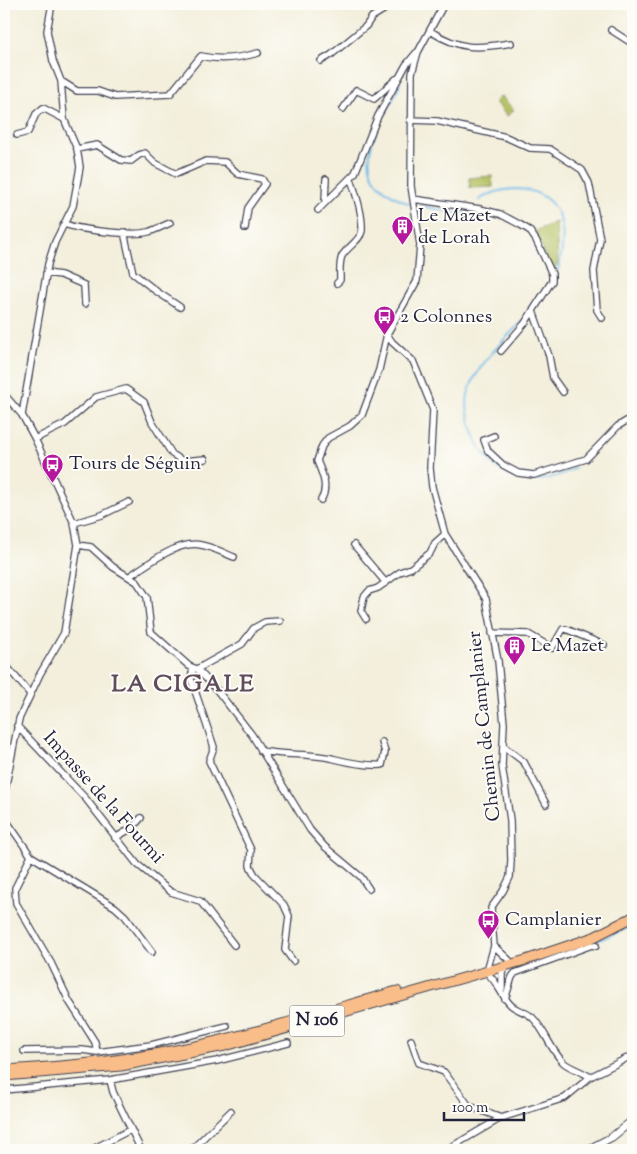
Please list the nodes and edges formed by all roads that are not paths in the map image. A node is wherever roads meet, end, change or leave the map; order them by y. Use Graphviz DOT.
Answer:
graph roads {
  1 [pos="52,4"];
  2 [pos="393,4"];
  3 [pos="444,4"];
  4 [pos="430,30"];
  5 [pos="611,30"];
  6 [pos="511,43"];
  7 [pos="633,44"];
  8 [pos="418,52"];
  9 [pos="258,53"];
  10 [pos="320,61"];
  11 [pos="413,65"];
  12 [pos="412,73"];
  13 [pos="401,74"];
  14 [pos="61,80"];
  15 [pos="343,109"];
  16 [pos="64,119"];
  17 [pos="410,120"];
  18 [pos="17,136"];
  19 [pos="77,149"];
  20 [pos="326,179"];
  21 [pos="352,180"];
  22 [pos="413,199"];
  23 [pos="325,201"];
  24 [pos="318,210"];
  25 [pos="170,223"];
  26 [pos="65,224"];
  27 [pos="245,228"];
  28 [pos="124,232"];
  29 [pos="46,273"];
  30 [pos="337,283"];
  31 [pos="85,304"];
  32 [pos="180,306"];
  33 [pos="533,311"];
  34 [pos="602,318"];
  35 [pos="387,334"];
  36 [pos="501,351"];
  37 [pos="563,392"];
  38 [pos="4,394"];
  39 [pos="22,415"];
  40 [pos="633,417"];
  41 [pos="494,436"];
  42 [pos="35,439"];
  43 [pos="205,459"];
  44 [pos="321,500"];
  45 [pos="129,502"];
  46 [pos="74,523"];
  47 [pos="445,534"];
  48 [pos="78,545"];
  49 [pos="354,545"];
  50 [pos="234,557"];
  51 [pos="130,576"];
  52 [pos="386,583"];
  53 [pos="366,619"];
  54 [pos="280,621"];
  55 [pos="492,633"];
  56 [pos="604,645"];
  57 [pos="4,663"];
  58 [pos="195,669"];
  59 [pos="30,694"];
  60 [pos="17,726"];
  61 [pos="382,742"];
  62 [pos="503,746"];
  63 [pos="261,751"];
  64 [pos="4,795"];
  65 [pos="546,804"];
  66 [pos="4,817"];
  67 [pos="141,818"];
  68 [pos="115,838"];
  69 [pos="31,856"];
  70 [pos="369,889"];
  71 [pos="633,918"];
  72 [pos="234,945"];
  73 [pos="494,946"];
  74 [pos="596,946"];
  75 [pos="152,952"];
  76 [pos="293,961"];
  77 [pos="507,963"];
  78 [pos="487,969"];
  79 [pos="504,996"];
  80 [pos="227,1026"];
  81 [pos="411,1040"];
  82 [pos="288,1043"];
  83 [pos="24,1051"];
  84 [pos="98,1052"];
  85 [pos="633,1055"];
  86 [pos="4,1070"];
  87 [pos="4,1077"];
  88 [pos="590,1077"];
  89 [pos="110,1080"];
  90 [pos="4,1090"];
  91 [pos="231,1111"];
  92 [pos="501,1118"];
  93 [pos="633,1120"];
  94 [pos="130,1130"];
  95 [pos="91,1150"];
  96 [pos="141,1150"];
  97 [pos="191,1150"];
  98 [pos="446,1150"];
  99 [pos="586,1150"];
  1 -- 14 [label="street"];
  2 -- 10 [label="street"];
  3 -- 4 [label="street"];
  4 -- 6 [label="street"];
  4 -- 8 [label="street"];
  5 -- 7 [label="street"];
  8 -- 11 [label="street"];
  8 -- 13 [label="street"];
  9 -- 14 [label="street"];
  11 -- 12 [label="street"];
  11 -- 13 [label="street"];
  12 -- 13 [label="street"];
  12 -- 17 [label="street"];
  13 -- 15 [label="street"];
  13 -- 21 [label="street"];
  14 -- 16 [label="street"];
  16 -- 18 [label="street"];
  16 -- 19 [label="street"];
  17 -- 22 [label="street"];
  17 -- 34 [label="street"];
  19 -- 26 [label="street"];
  19 -- 27 [label="street"];
  20 -- 23 [label="street"];
  21 -- 23 [label="street"];
  21 -- 30 [label="street"];
  22 -- 33 [label="street"];
  22 -- 35 [label="street"];
  23 -- 24 [label="street"];
  25 -- 28 [label="street"];
  26 -- 28 [label="street"];
  26 -- 29 [label="street"];
  28 -- 32 [label="street"];
  29 -- 31 [label="street"];
  29 -- 39 [label="street"];
  33 -- 36 [label="street"];
  33 -- 37 [label="street"];
  35 -- 44 [label="street"];
  35 -- 47 [label="street, Chemin de Camplanier"];
  38 -- 39 [label="street"];
  39 -- 42 [label="street"];
  40 -- 41 [label="street"];
  42 -- 43 [label="street"];
  42 -- 46 [label="street"];
  45 -- 46 [label="street"];
  46 -- 48 [label="street"];
  47 -- 52 [label="street"];
  47 -- 55 [label="street, Chemin de Camplanier"];
  48 -- 51 [label="street"];
  48 -- 59 [label="street"];
  49 -- 52 [label="street"];
  50 -- 51 [label="street"];
  51 -- 58 [label="street"];
  52 -- 53 [label="street"];
  54 -- 58 [label="street"];
  55 -- 56 [label="street"];
  55 -- 62 [label="street, Chemin de Camplanier"];
  57 -- 59 [label="street"];
  58 -- 63 [label="street"];
  58 -- 76 [label="street"];
  59 -- 60 [label="street"];
  60 -- 64 [label="street"];
  60 -- 68 [label="street, Impasse de la Fourmi"];
  61 -- 63 [label="street"];
  62 -- 65 [label="street"];
  62 -- 73 [label="street, Chemin de Camplanier"];
  63 -- 70 [label="street"];
  66 -- 69 [label="street"];
  67 -- 68 [label="street"];
  68 -- 72 [label="street, Impasse de la Fourmi"];
  69 -- 75 [label="street"];
  69 -- 84 [label="street"];
  71 -- 77 [label="main road, N 106"];
  73 -- 77 [label="street"];
  73 -- 78 [label="street, Chemin de Camplanier"];
  74 -- 79 [label="street"];
  77 -- 78 [label="main road, N 106"];
  77 -- 79 [label="street"];
  78 -- 79 [label="street"];
  78 -- 86 [label="main road, N 106"];
  78 -- 87 [label="main road, N 106"];
  79 -- 88 [label="street"];
  80 -- 84 [label="street"];
  81 -- 92 [label="street"];
  82 -- 89 [label="street"];
  83 -- 84 [label="street"];
  85 -- 88 [label="street"];
  88 -- 92 [label="street"];
  89 -- 90 [label="street"];
  89 -- 94 [label="street"];
  91 -- 97 [label="street"];
  92 -- 98 [label="street"];
  93 -- 99 [label="street"];
  94 -- 95 [label="street"];
  94 -- 96 [label="street"];
}
